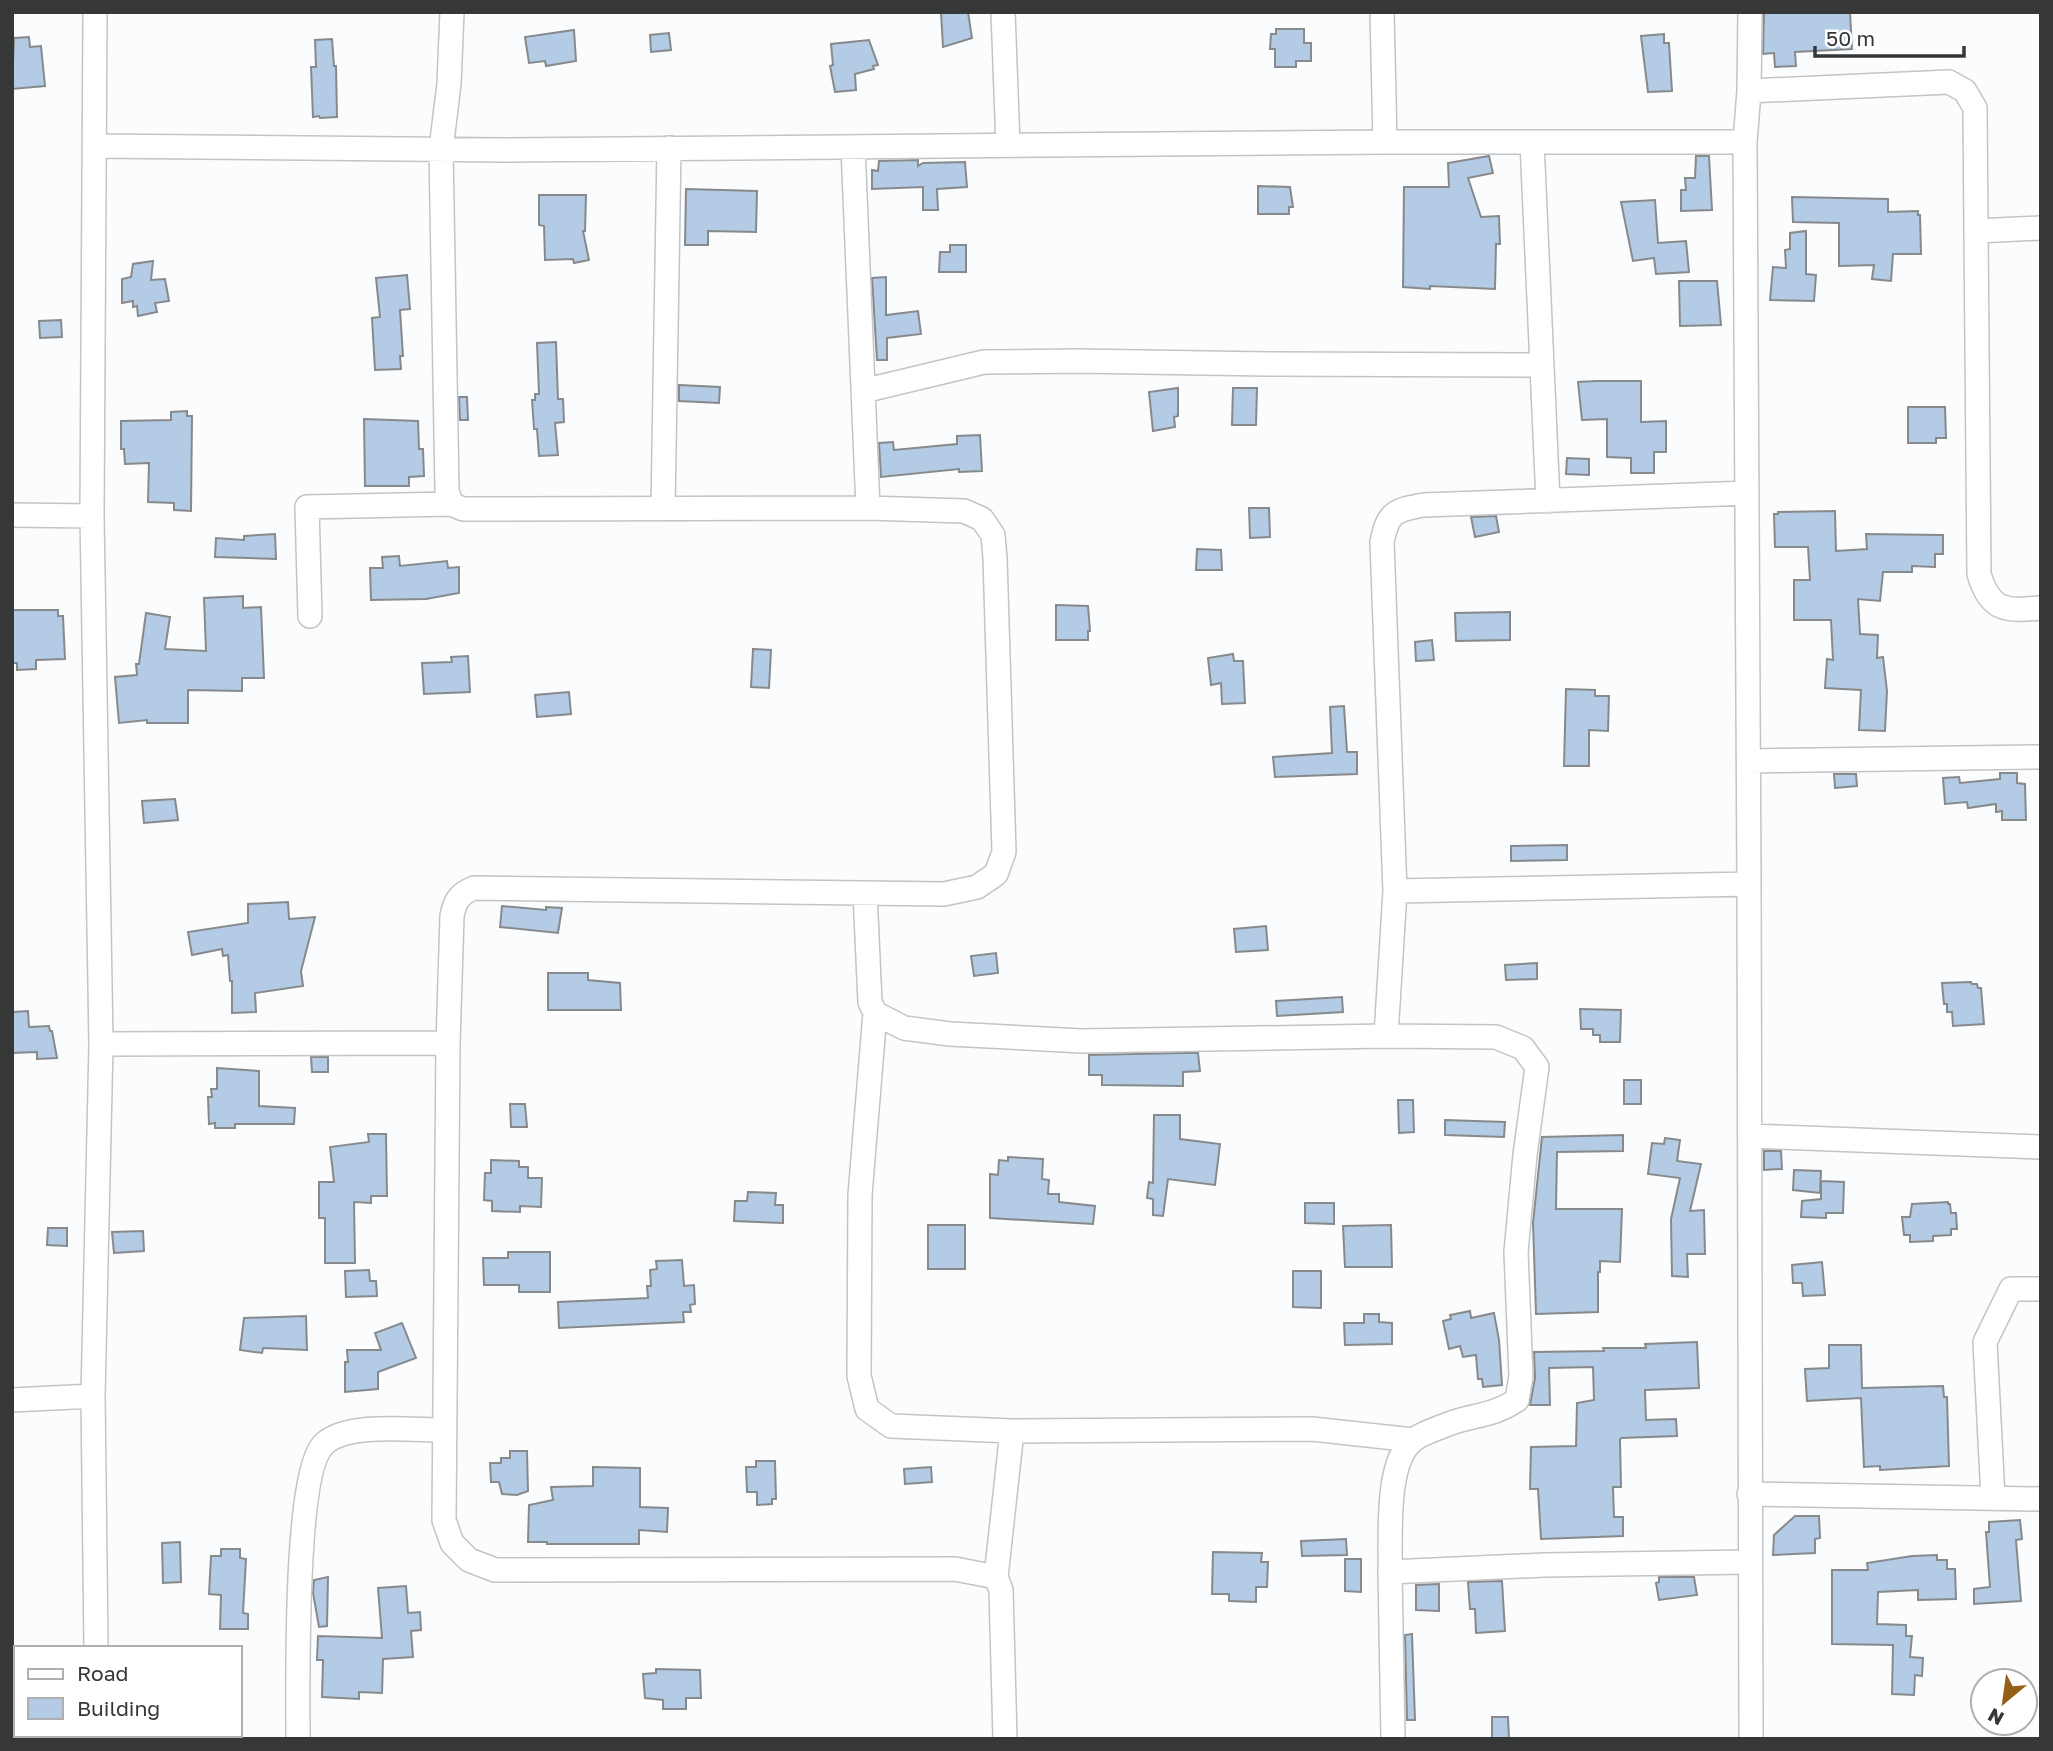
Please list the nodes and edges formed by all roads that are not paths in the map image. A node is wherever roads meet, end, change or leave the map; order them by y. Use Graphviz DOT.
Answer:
graph roads {
  1 [pos="95,12"];
  2 [pos="452,12"];
  3 [pos="1003,12"];
  4 [pos="1382,12"];
  5 [pos="1750,12"];
  6 [pos="1749,91"];
  7 [pos="1385,142"];
  8 [pos="1532,142"];
  9 [pos="1745,142"];
  10 [pos="1008,145"];
  11 [pos="94,146"];
  12 [pos="853,147"];
  13 [pos="669,148"];
  14 [pos="441,149"];
  15 [pos="2041,228"];
  16 [pos="1976,231"];
  17 [pos="1542,365"];
  18 [pos="863,391"];
  19 [pos="1747,493"];
  20 [pos="1548,501"];
  21 [pos="451,504"];
  22 [pos="868,508"];
  23 [pos="663,509"];
  24 [pos="12,516"];
  25 [pos="92,516"];
  26 [pos="2041,608"];
  27 [pos="310,616"];
  28 [pos="2041,757"];
  29 [pos="1749,761"];
  30 [pos="1749,884"];
  31 [pos="1395,891"];
  32 [pos="865,893"];
  33 [pos="875,1013"];
  34 [pos="1386,1036"];
  35 [pos="448,1043"];
  36 [pos="101,1044"];
  37 [pos="1750,1136"];
  38 [pos="2041,1146"];
  39 [pos="2041,1289"];
  40 [pos="93,1396"];
  41 [pos="12,1400"];
  42 [pos="443,1430"];
  43 [pos="1012,1431"];
  44 [pos="1413,1440"];
  45 [pos="1749,1494"];
  46 [pos="1993,1498"];
  47 [pos="2041,1499"];
  48 [pos="1750,1562"];
  49 [pos="1390,1572"];
  50 [pos="996,1577"];
  51 [pos="96,1646"];
  52 [pos="298,1739"];
  53 [pos="1005,1739"];
  54 [pos="1393,1739"];
  55 [pos="1751,1739"];
  1 -- 11 [label="street"];
  2 -- 14 [label="street"];
  3 -- 10 [label="street"];
  4 -- 7 [label="street"];
  5 -- 6 [label="street"];
  6 -- 9 [label="street"];
  6 -- 16 [label="street"];
  7 -- 8 [label="street"];
  7 -- 10 [label="street"];
  8 -- 9 [label="street"];
  8 -- 17 [label="street"];
  9 -- 19 [label="street"];
  10 -- 12 [label="street"];
  11 -- 14 [label="street"];
  11 -- 25 [label="street"];
  12 -- 13 [label="street"];
  12 -- 18 [label="street"];
  13 -- 14 [label="street"];
  13 -- 23 [label="street"];
  14 -- 21 [label="street"];
  15 -- 16 [label="street"];
  16 -- 26 [label="street"];
  17 -- 18 [label="street"];
  17 -- 20 [label="street"];
  18 -- 22 [label="street"];
  19 -- 20 [label="street"];
  19 -- 29 [label="street"];
  20 -- 31 [label="street"];
  21 -- 23 [label="street"];
  21 -- 27 [label="street"];
  22 -- 23 [label="street"];
  22 -- 32 [label="street"];
  24 -- 25 [label="street"];
  25 -- 36 [label="street"];
  28 -- 29 [label="street"];
  29 -- 30 [label="street"];
  30 -- 31 [label="street"];
  30 -- 37 [label="street"];
  31 -- 34 [label="street"];
  32 -- 33 [label="street"];
  32 -- 35 [label="street"];
  33 -- 34 [label="street"];
  33 -- 43 [label="street"];
  34 -- 44 [label="street"];
  35 -- 36 [label="street"];
  35 -- 42 [label="street"];
  36 -- 40 [label="street"];
  37 -- 38 [label="street"];
  37 -- 45 [label="street"];
  39 -- 46 [label="street"];
  40 -- 41 [label="street"];
  40 -- 51 [label="street"];
  42 -- 50 [label="street"];
  42 -- 52 [label="street"];
  43 -- 44 [label="street"];
  43 -- 50 [label="street"];
  44 -- 49 [label="street"];
  45 -- 46 [label="street"];
  45 -- 48 [label="street"];
  46 -- 47 [label="street"];
  48 -- 49 [label="street"];
  48 -- 55 [label="street"];
  49 -- 54 [label="street"];
  50 -- 53 [label="street"];
}
